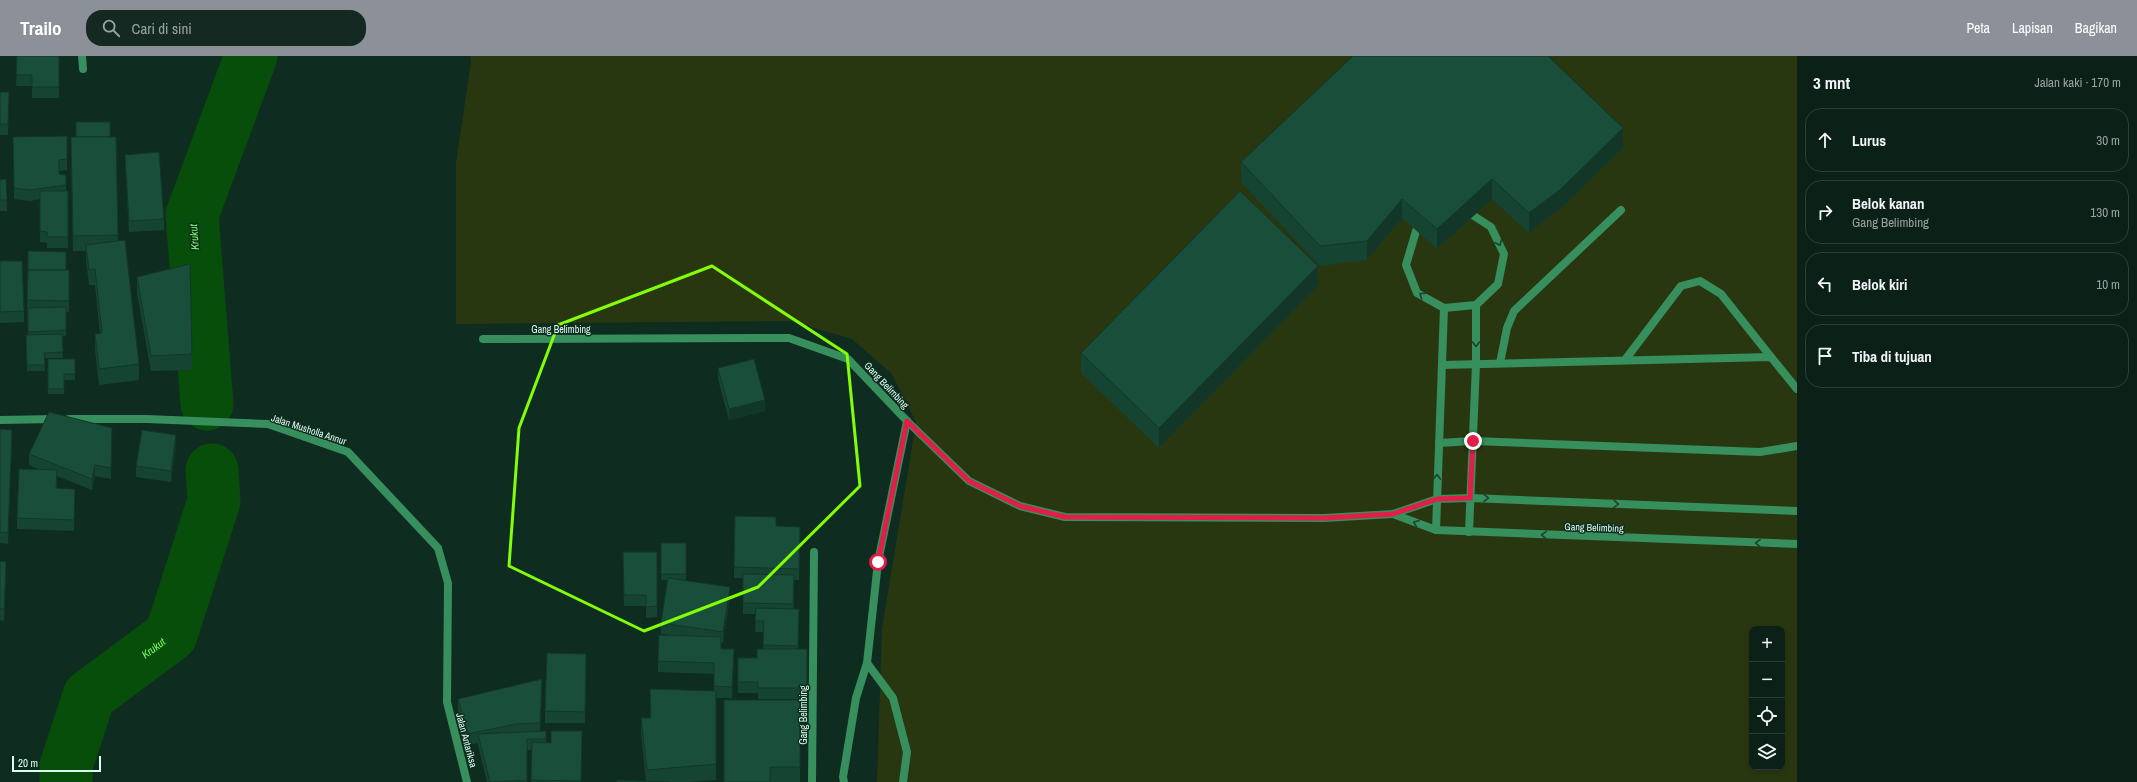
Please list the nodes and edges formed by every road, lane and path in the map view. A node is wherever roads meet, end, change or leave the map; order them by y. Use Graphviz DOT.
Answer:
graph roads {
  1 [pos="82,56"];
  2 [pos="82,69"];
  3 [pos="1620,210"];
  4 [pos="1474,216"];
  5 [pos="1416,231"];
  6 [pos="1476,305"];
  7 [pos="1444,308"];
  8 [pos="483,339"];
  9 [pos="1771,357"];
  10 [pos="1625,360"];
  11 [pos="1500,363"];
  12 [pos="1476,364"];
  13 [pos="1442,365"];
  14 [pos="1797,388"];
  15 [pos="0,420"];
  16 [pos="907,421"];
  17 [pos="1473,441"];
  18 [pos="1439,443"];
  19 [pos="1797,446"];
  20 [pos="1470,498"];
  21 [pos="1437,499"];
  22 [pos="1797,511"];
  23 [pos="1393,514"];
  24 [pos="1436,530"];
  25 [pos="1469,532"];
  26 [pos="1797,544"];
  27 [pos="814,552"];
  28 [pos="867,663"];
  29 [pos="447,702"];
  30 [pos="468,782"];
  31 [pos="812,782"];
  32 [pos="844,782"];
  33 [pos="903,782"];
  1 -- 2 [label="street"];
  3 -- 11 [label="street"];
  4 -- 6 [label="street, one-way"];
  7 -- 5 [label="street, one-way"];
  6 -- 7 [label="street"];
  6 -- 12 [label="street, one-way"];
  7 -- 13 [label="street"];
  8 -- 16 [label="street, Gang Belimbing"];
  9 -- 10 [label="street"];
  9 -- 10 [label="street"];
  9 -- 14 [label="street"];
  10 -- 11 [label="street"];
  11 -- 12 [label="street"];
  12 -- 13 [label="street"];
  12 -- 17 [label="street"];
  13 -- 18 [label="street"];
  15 -- 29 [label="street, Jalan Musholla Annur"];
  16 -- 23 [label="street, Gang Belimbing"];
  16 -- 28 [label="street"];
  17 -- 18 [label="street"];
  17 -- 19 [label="street"];
  17 -- 20 [label="street"];
  21 -- 18 [label="street, one-way"];
  20 -- 21 [label="street, Gang Belimbing"];
  20 -- 22 [label="street, Gang Belimbing, one-way"];
  20 -- 25 [label="street"];
  21 -- 23 [label="street, Gang Belimbing"];
  21 -- 24 [label="street"];
  24 -- 23 [label="street, Gang Belimbing, one-way"];
  24 -- 25 [label="street, Gang Belimbing"];
  26 -- 25 [label="street, Gang Belimbing, one-way"];
  27 -- 31 [label="street, Gang Belimbing"];
  28 -- 32 [label="street"];
  28 -- 33 [label="street"];
  29 -- 30 [label="street, Jalan Antariksa"];
}
